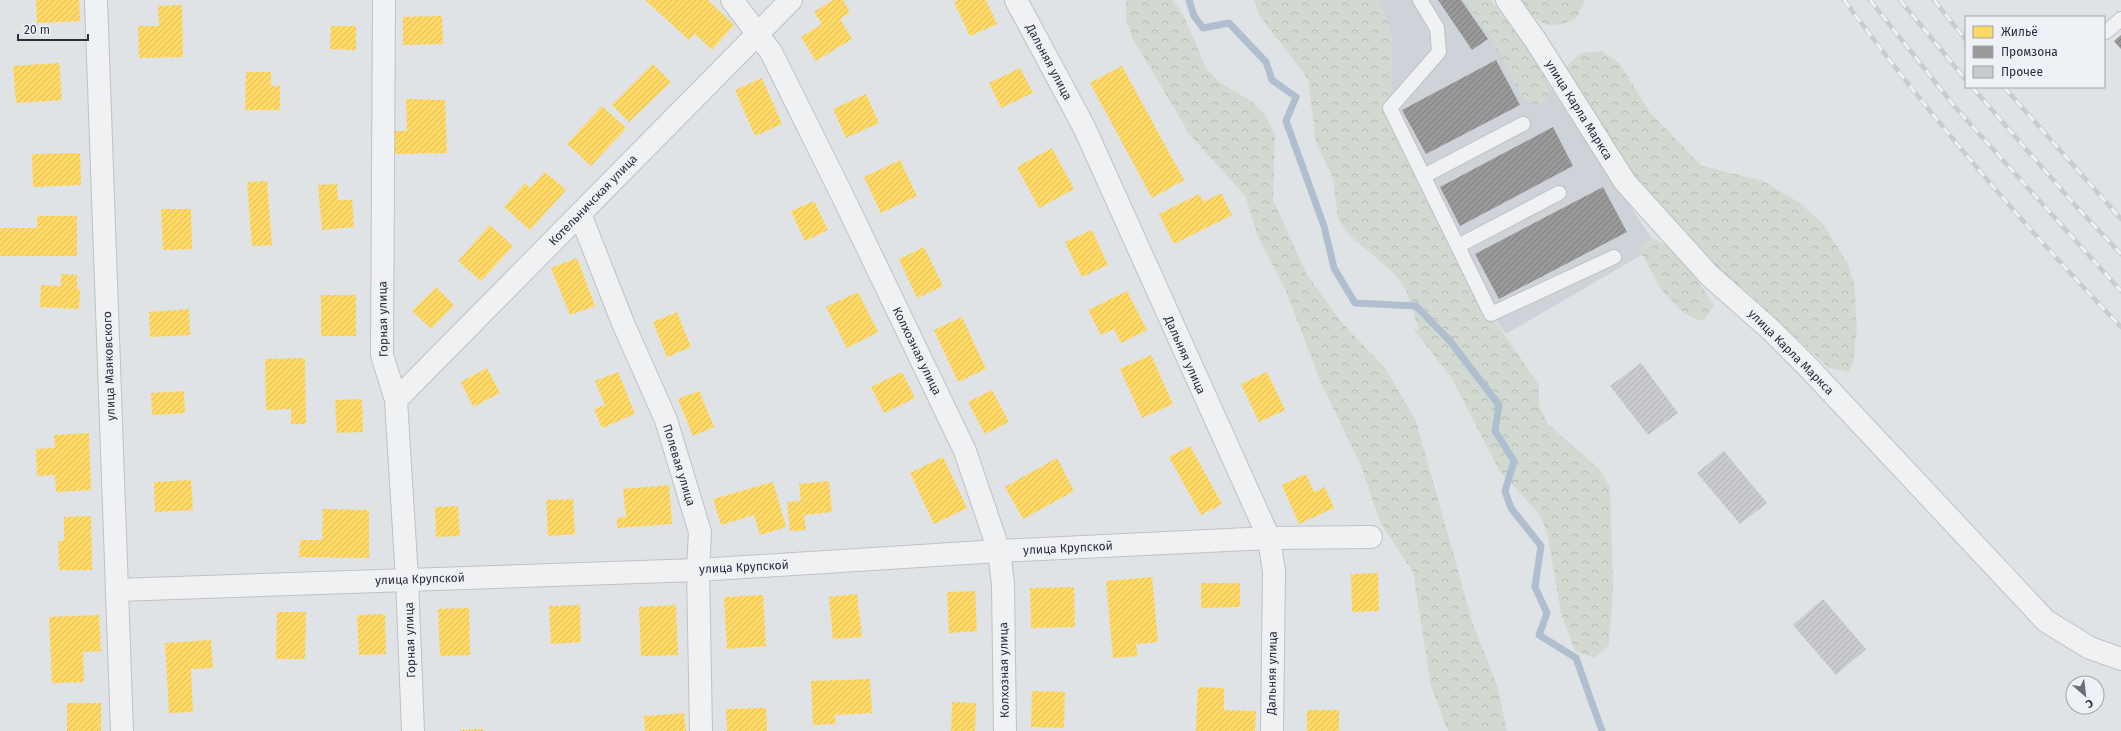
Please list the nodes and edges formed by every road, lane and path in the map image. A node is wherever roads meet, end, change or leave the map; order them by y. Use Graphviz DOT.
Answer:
graph roads {
  1 [pos="96,0"];
  2 [pos="384,0"];
  3 [pos="732,0"];
  4 [pos="790,0"];
  5 [pos="1016,0"];
  6 [pos="1420,0"];
  7 [pos="1507,0"];
  8 [pos="2121,19"];
  9 [pos="757,32"];
  10 [pos="2106,32"];
  11 [pos="1523,124"];
  12 [pos="1424,176"];
  13 [pos="1559,193"];
  14 [pos="580,214"];
  15 [pos="1458,246"];
  16 [pos="1614,257"];
  17 [pos="396,400"];
  18 [pos="1371,537"];
  19 [pos="1268,538"];
  20 [pos="999,552"];
  21 [pos="698,570"];
  22 [pos="407,579"];
  23 [pos="117,590"];
  24 [pos="2121,659"];
  25 [pos="122,731"];
  26 [pos="413,731"];
  27 [pos="701,731"];
  28 [pos="1005,731"];
  29 [pos="1272,731"];
  1 -- 23 [label="street, улица Маяковского"];
  2 -- 17 [label="street, Горная улица"];
  3 -- 9 [label="street, Колхозная улица"];
  4 -- 9 [label="street, Котельничская улица"];
  5 -- 19 [label="street, Дальняя улица"];
  6 -- 12 [label="lane"];
  7 -- 24 [label="street, улица Карла Маркса"];
  8 -- 10 [label="lane"];
  9 -- 14 [label="street, Котельничская улица"];
  9 -- 20 [label="street, Колхозная улица"];
  11 -- 12 [label="lane"];
  12 -- 15 [label="lane"];
  13 -- 15 [label="lane"];
  14 -- 17 [label="street, Котельничская улица"];
  14 -- 21 [label="street, Полевая улица"];
  15 -- 16 [label="lane"];
  17 -- 22 [label="street, Горная улица"];
  18 -- 19 [label="street, улица Крупской"];
  19 -- 20 [label="street, улица Крупской"];
  19 -- 29 [label="street, Дальняя улица"];
  20 -- 21 [label="street, улица Крупской"];
  20 -- 28 [label="street, Колхозная улица"];
  21 -- 22 [label="street, улица Крупской"];
  21 -- 27 [label="street, Полевая улица"];
  22 -- 23 [label="street, улица Крупской"];
  22 -- 26 [label="street, Горная улица"];
  23 -- 25 [label="street, улица Маяковского"];
}
